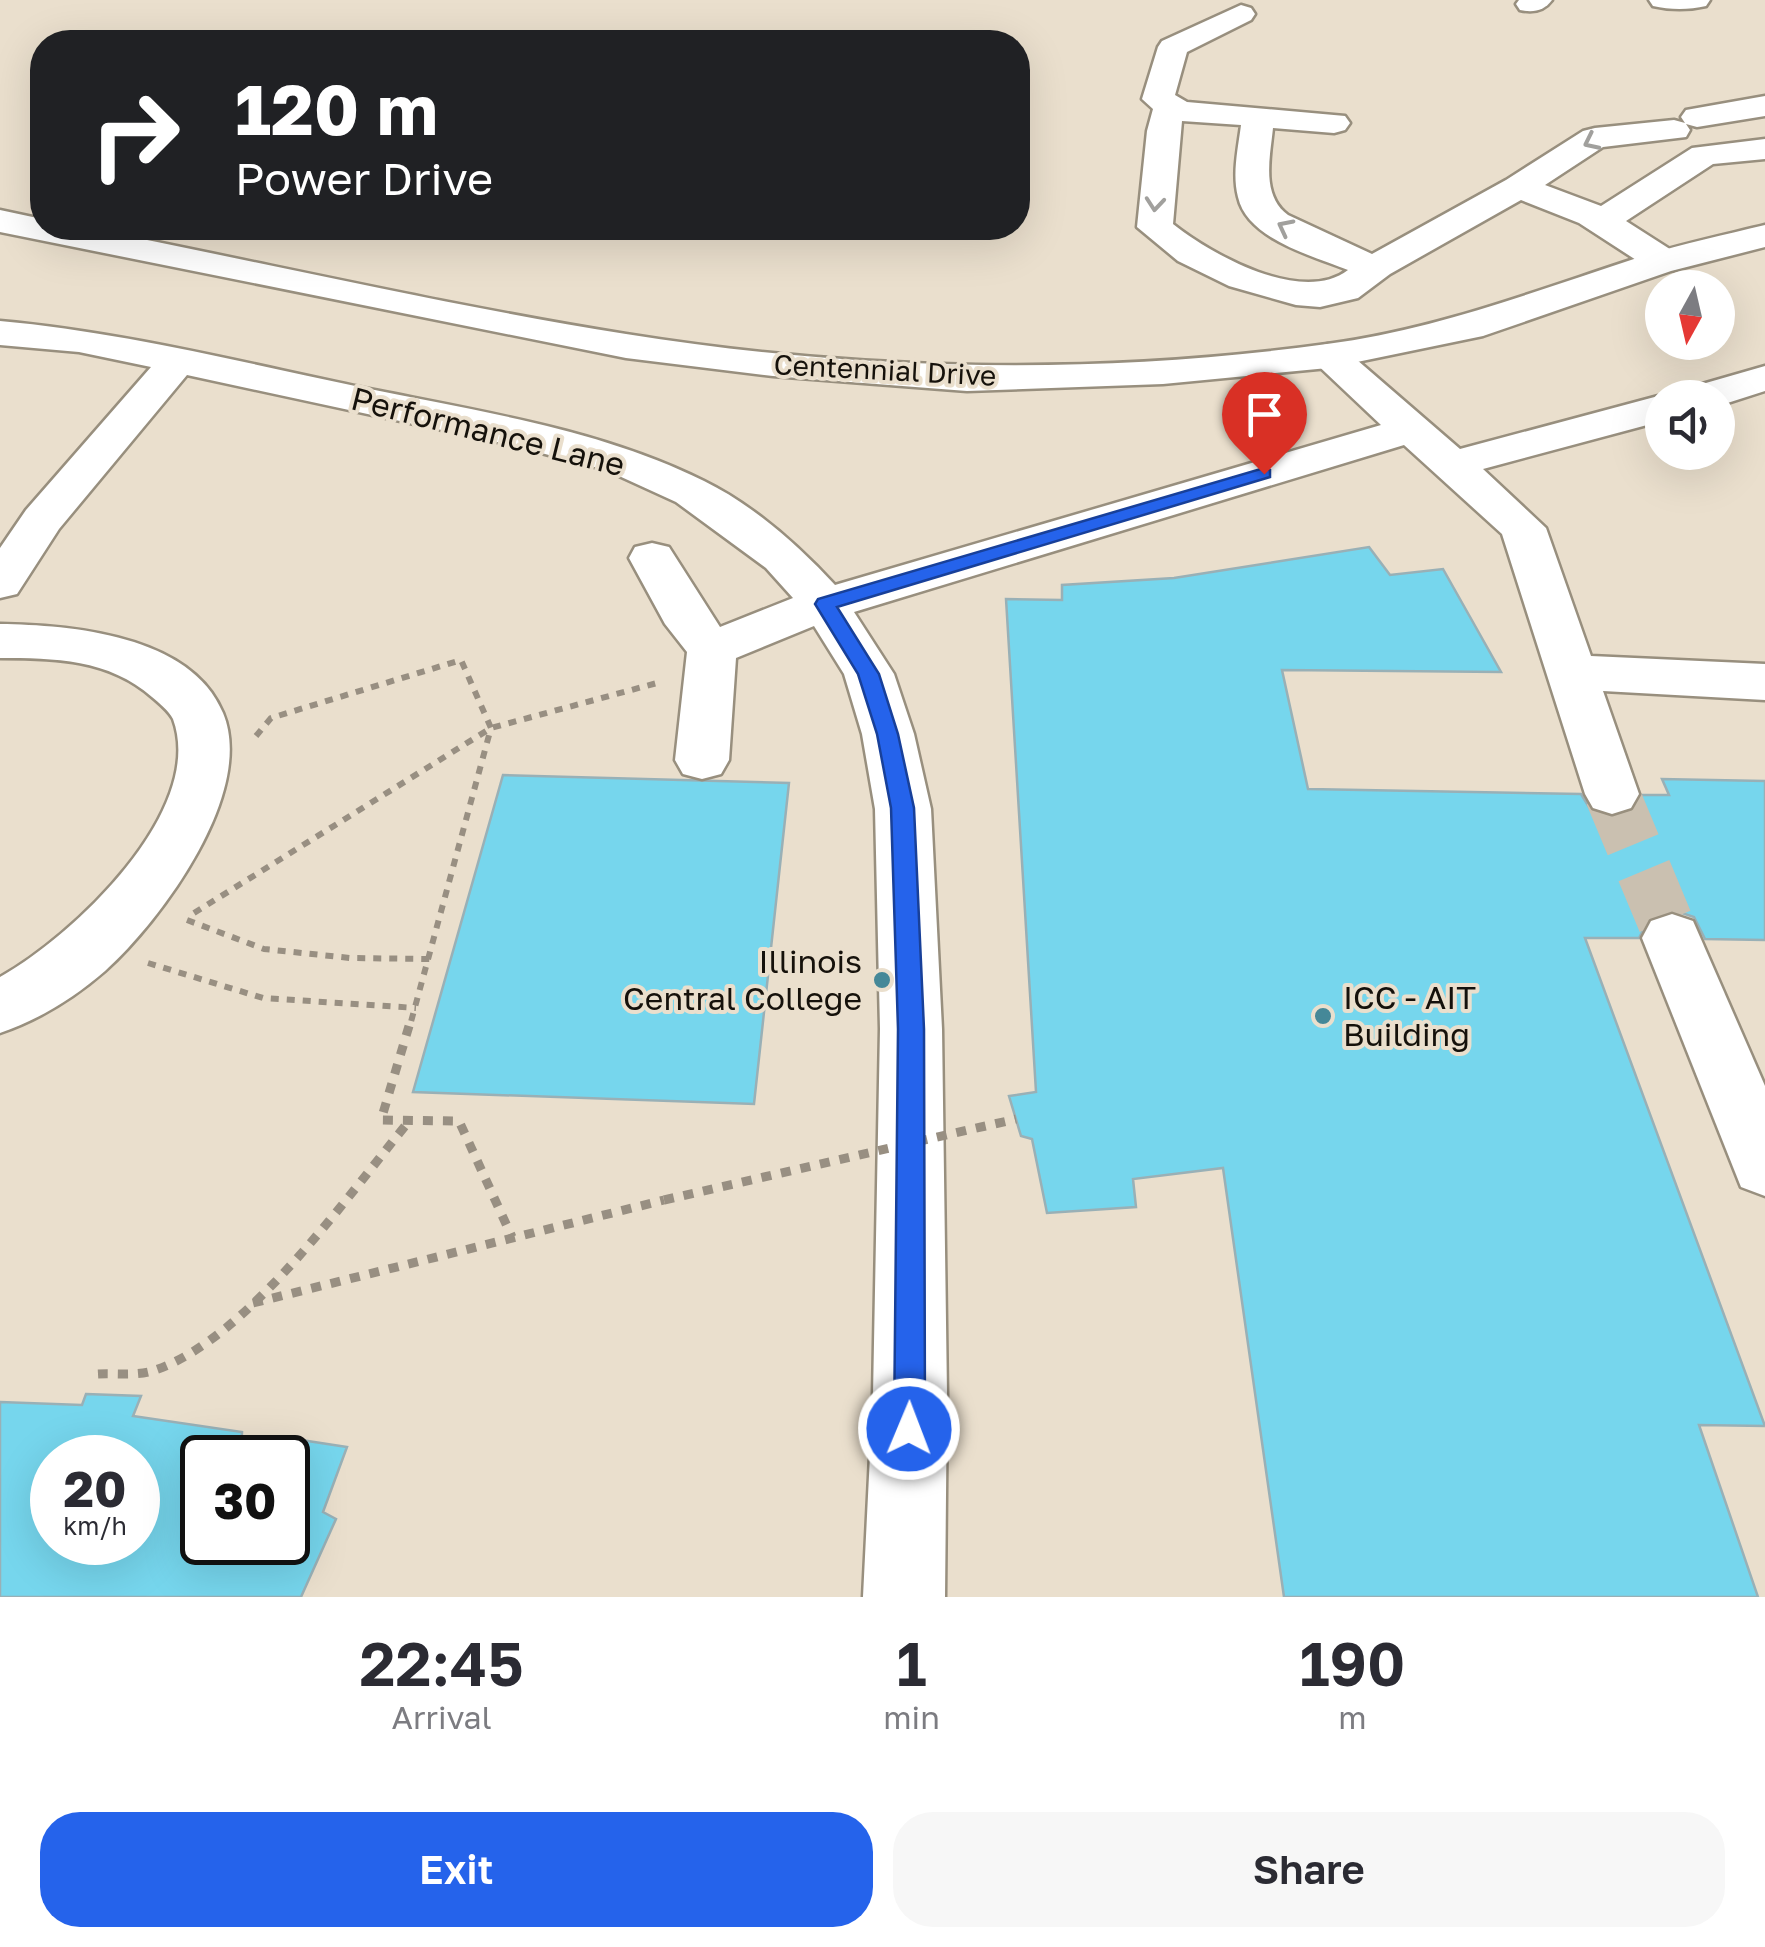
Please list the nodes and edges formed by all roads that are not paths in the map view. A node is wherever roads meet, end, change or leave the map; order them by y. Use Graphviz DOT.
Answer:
graph roads {
  1 [pos="1664,0"];
  2 [pos="1696,0"];
  3 [pos="1241,14"];
  4 [pos="1765,106"];
  5 [pos="1170,108"];
  6 [pos="1258,117"];
  7 [pos="1690,122"];
  8 [pos="1334,123"];
  9 [pos="1765,149"];
  10 [pos="1704,155"];
  11 [pos="1518,187"];
  12 [pos="0,221"];
  13 [pos="1602,221"];
  14 [pos="30,227"];
  15 [pos="1765,236"];
  16 [pos="95,240"];
  17 [pos="1664,261"];
  18 [pos="1374,268"];
  19 [pos="0,333"];
  20 [pos="1328,356"];
  21 [pos="178,362"];
  22 [pos="1765,378"];
  23 [pos="1735,387"];
  24 [pos="1645,413"];
  25 [pos="1410,430"];
  26 [pos="1450,465"];
  27 [pos="652,558"];
  28 [pos="0,583"];
  29 [pos="826,604"];
  30 [pos="0,640"];
  31 [pos="712,658"];
  32 [pos="1571,672"];
  33 [pos="1765,682"];
  34 [pos="702,760"];
  35 [pos="1612,794"];
  36 [pos="1672,938"];
  37 [pos="0,1007"];
  38 [pos="1765,1165"];
  39 [pos="904,1597"];
  1 -- 2 [label="street"];
  3 -- 5 [label="street"];
  4 -- 7 [label="street"];
  5 -- 6 [label="street"];
  5 -- 18 [label="street, one-way"];
  6 -- 8 [label="street"];
  18 -- 6 [label="street, one-way"];
  7 -- 10 [label="street"];
  7 -- 11 [label="street, one-way"];
  9 -- 10 [label="street"];
  10 -- 13 [label="street"];
  11 -- 13 [label="street"];
  11 -- 18 [label="street"];
  12 -- 14 [label="street, Centennial Drive"];
  13 -- 17 [label="street"];
  15 -- 17 [label="street, Centennial Drive"];
  16 -- 20 [label="street, Centennial Drive"];
  17 -- 20 [label="street, Centennial Drive"];
  19 -- 21 [label="street, Performance Lane"];
  20 -- 25 [label="street"];
  21 -- 28 [label="street"];
  21 -- 29 [label="street, Performance Lane"];
  22 -- 23 [label="street"];
  24 -- 26 [label="street"];
  25 -- 26 [label="street"];
  25 -- 29 [label="street"];
  26 -- 32 [label="street"];
  27 -- 31 [label="street"];
  29 -- 31 [label="street"];
  29 -- 39 [label="street, Performance Lane"];
  30 -- 37 [label="street"];
  31 -- 34 [label="street"];
  32 -- 33 [label="street"];
  32 -- 35 [label="street"];
  36 -- 38 [label="street"];
}
